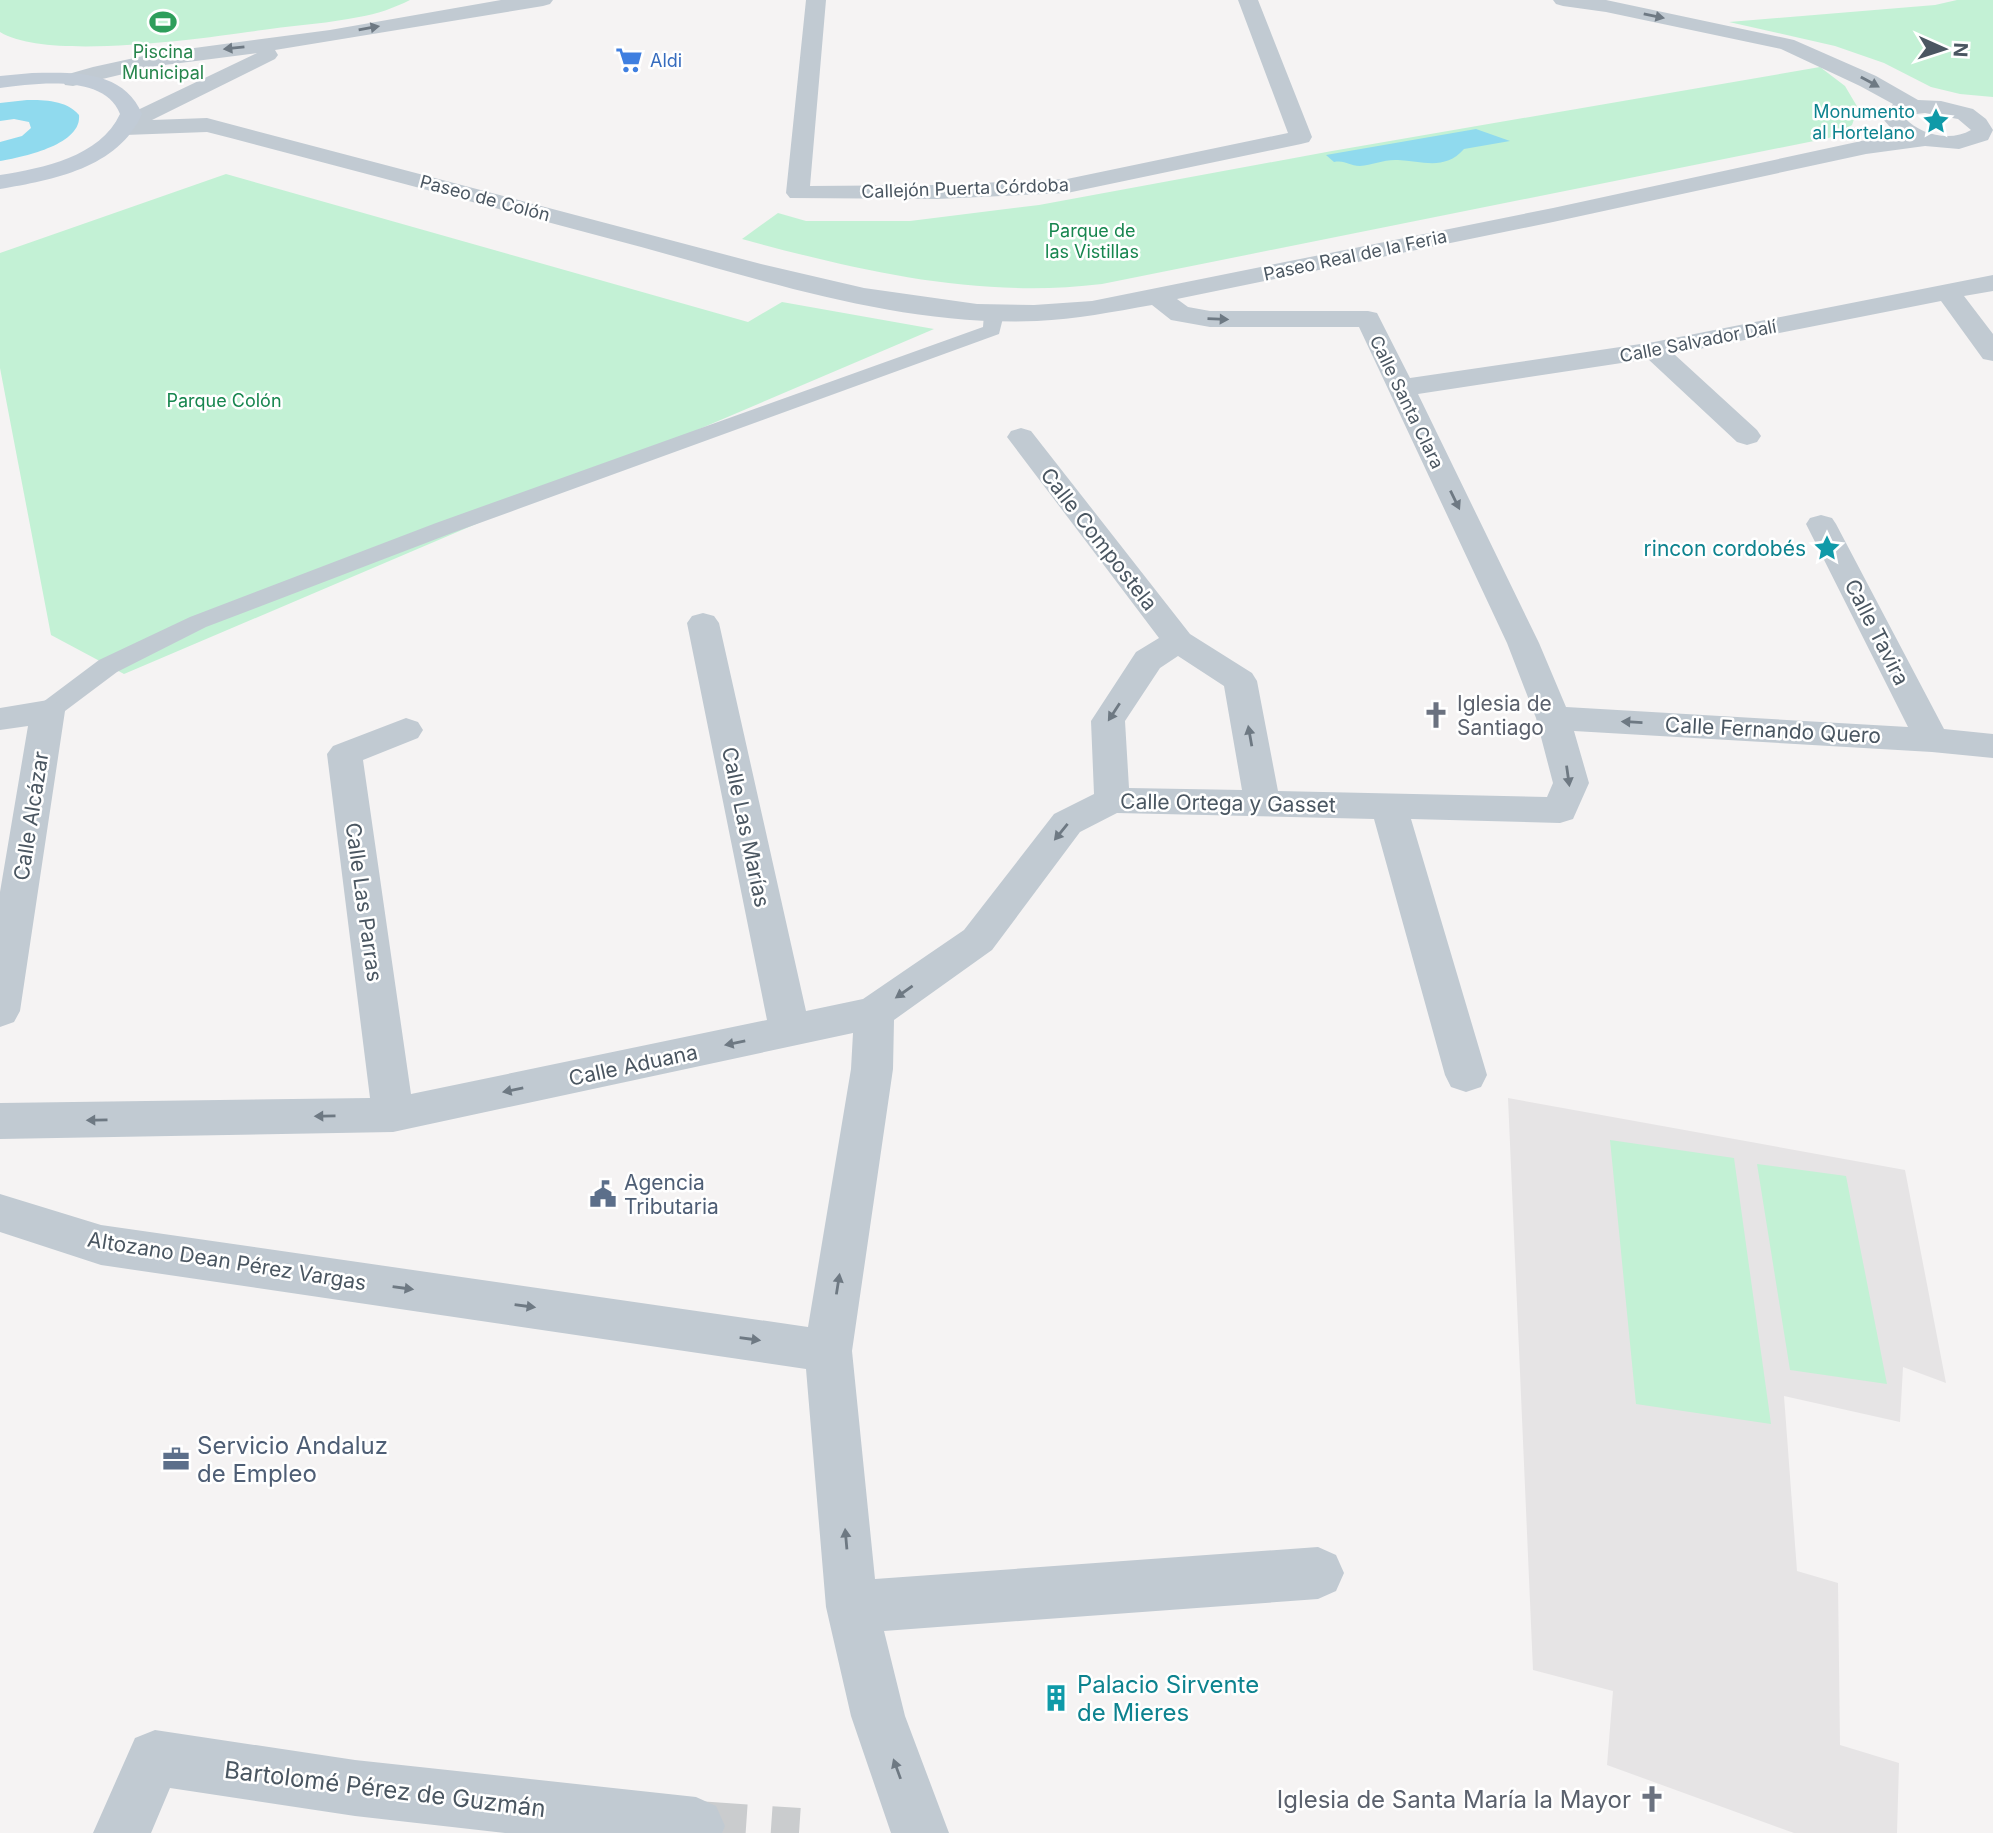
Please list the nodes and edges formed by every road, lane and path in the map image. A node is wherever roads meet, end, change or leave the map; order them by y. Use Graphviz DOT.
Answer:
graph roads {
  1 [pos="543,0"];
  2 [pos="816,0"];
  3 [pos="1248,0"];
  4 [pos="1563,0"];
  5 [pos="473,4"];
  6 [pos="301,41"];
  7 [pos="12,58"];
  8 [pos="66,80"];
  9 [pos="0,82"];
  10 [pos="1912,106"];
  11 [pos="1940,107"];
  12 [pos="1993,110"];
  13 [pos="1893,118"];
  14 [pos="127,125"];
  15 [pos="1928,139"];
  16 [pos="1985,140"];
  17 [pos="1866,147"];
  18 [pos="0,182"];
  19 [pos="1993,283"];
  20 [pos="1948,292"];
  21 [pos="841,293"];
  22 [pos="1157,296"];
  23 [pos="994,314"];
  24 [pos="1654,350"];
  25 [pos="1993,353"];
  26 [pos="1401,388"];
  27 [pos="1747,436"];
  28 [pos="1021,437"];
  29 [pos="1821,524"];
  30 [pos="703,622"];
  31 [pos="1178,641"];
  32 [pos="48,711"];
  33 [pos="1553,718"];
  34 [pos="0,719"];
  35 [pos="406,730"];
  36 [pos="1932,740"];
  37 [pos="1993,747"];
  38 [pos="1112,800"];
  39 [pos="1262,803"];
  40 [pos="1389,806"];
  41 [pos="0,1011"];
  42 [pos="874,1013"];
  43 [pos="790,1032"];
  44 [pos="1466,1075"];
  45 [pos="393,1115"];
  46 [pos="0,1121"];
  47 [pos="0,1213"];
  48 [pos="828,1351"];
  49 [pos="1318,1573"];
  50 [pos="852,1607"];
  51 [pos="696,1826"];
  52 [pos="122,1833"];
  53 [pos="920,1833"];
  1 -- 5 [label="street"];
  2 -- 3 [label="street, Callejón Puerta Córdoba"];
  4 -- 10 [label="street, one-way"];
  6 -- 5 [label="street, one-way"];
  6 -- 8 [label="street, one-way"];
  6 -- 14 [label="street"];
  7 -- 8 [label="street"];
  8 -- 9 [label="street"];
  8 -- 14 [label="street"];
  10 -- 11 [label="street"];
  10 -- 13 [label="street"];
  11 -- 12 [label="street"];
  11 -- 16 [label="street"];
  13 -- 15 [label="street"];
  13 -- 17 [label="street"];
  14 -- 18 [label="street"];
  14 -- 21 [label="street, Paseo de Colón"];
  15 -- 16 [label="street"];
  15 -- 17 [label="street, Paseo Real de la Feria"];
  17 -- 22 [label="street, Paseo Real de la Feria"];
  19 -- 20 [label="street, Calle Salvador Dalí"];
  20 -- 24 [label="street, Calle Salvador Dalí"];
  20 -- 25 [label="street"];
  21 -- 23 [label="street, Paseo Real de la Feria"];
  22 -- 23 [label="street, Paseo Real de la Feria"];
  22 -- 26 [label="street, Calle Santa Clara, one-way"];
  23 -- 32 [label="lane"];
  24 -- 26 [label="street, Calle Salvador Dalí"];
  24 -- 27 [label="street"];
  26 -- 33 [label="street, Calle Santa Clara, one-way"];
  28 -- 31 [label="street, Calle Compostela"];
  29 -- 36 [label="street, Calle Tavira"];
  30 -- 43 [label="street, Calle Las Marías"];
  31 -- 38 [label="street, one-way"];
  39 -- 31 [label="street, Calle Compostela, one-way"];
  32 -- 34 [label="street"];
  32 -- 41 [label="street, Calle Alcázar"];
  36 -- 33 [label="street, Calle Fernando Quero, one-way"];
  33 -- 40 [label="street, Calle Ortega y Gasset, one-way"];
  35 -- 45 [label="street, Calle Las Parras"];
  36 -- 37 [label="street, Calle Fernando Quero"];
  38 -- 39 [label="street, Calle Ortega y Gasset"];
  38 -- 42 [label="street, Calle Ortega y Gasset, one-way"];
  39 -- 40 [label="street, Calle Ortega y Gasset"];
  40 -- 44 [label="street"];
  42 -- 43 [label="street, Calle Aduana"];
  48 -- 42 [label="street, one-way"];
  43 -- 45 [label="street, Calle Aduana, one-way"];
  45 -- 46 [label="street, one-way"];
  47 -- 48 [label="street, Altozano Dean Pérez Vargas, one-way"];
  50 -- 48 [label="street, one-way"];
  49 -- 50 [label="street"];
  53 -- 50 [label="street, one-way"];
  51 -- 52 [label="street, Bartolomé Pérez de Guzmán"];
}
